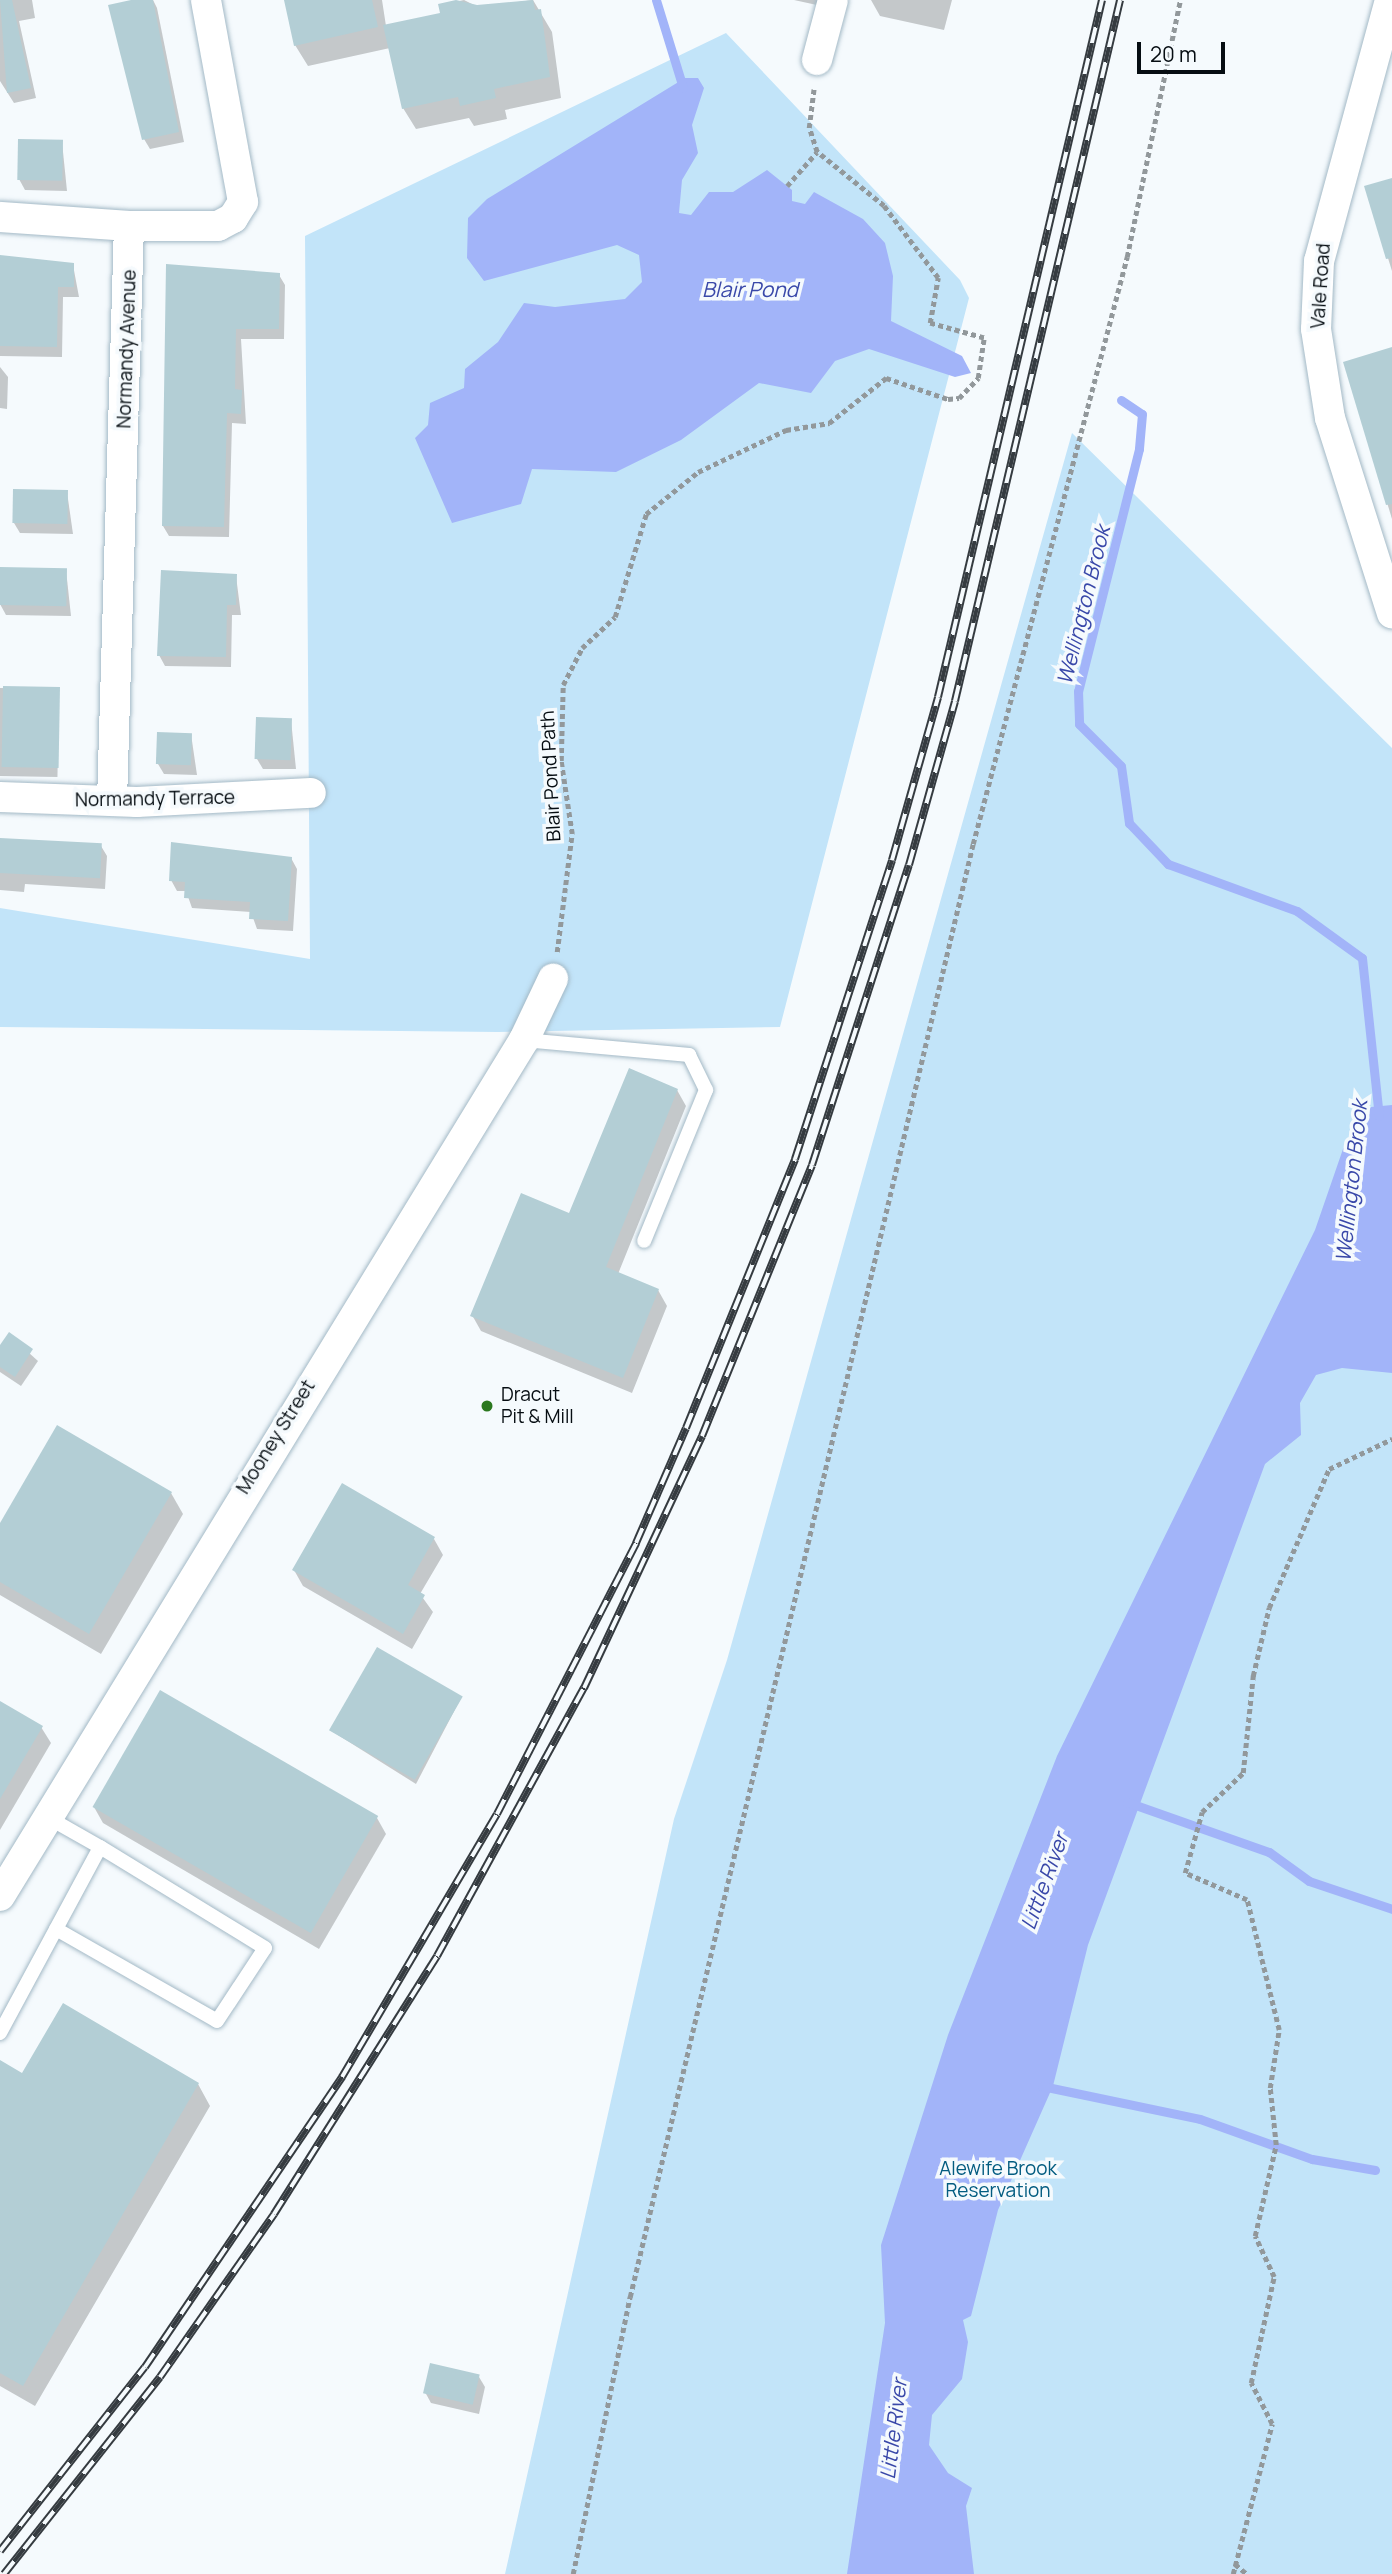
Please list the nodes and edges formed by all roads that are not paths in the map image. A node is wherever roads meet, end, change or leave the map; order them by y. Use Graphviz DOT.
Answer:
graph roads {
  1 [pos="206,0"];
  2 [pos="833,0"];
  3 [pos="1390,0"];
  4 [pos="817,60"];
  5 [pos="0,217"];
  6 [pos="129,226"];
  7 [pos="1392,613"];
  8 [pos="311,793"];
  9 [pos="0,797"];
  10 [pos="112,801"];
  11 [pos="552,979"];
  12 [pos="524,1040"];
  13 [pos="644,1241"];
  14 [pos="47,1817"];
  15 [pos="100,1847"];
  16 [pos="0,1896"];
  17 [pos="56,1929"];
  18 [pos="0,2033"];
  1 -- 6 [label="street"];
  2 -- 4 [label="street"];
  3 -- 7 [label="street, Vale Road"];
  5 -- 6 [label="street"];
  6 -- 10 [label="street, Normandy Avenue"];
  8 -- 10 [label="street, Normandy Terrace"];
  9 -- 10 [label="street, Normandy Terrace"];
  11 -- 12 [label="street, Mooney Street"];
  12 -- 13 [label="lane"];
  12 -- 14 [label="street, Mooney Street"];
  14 -- 15 [label="lane"];
  14 -- 16 [label="street, Mooney Street"];
  15 -- 17 [label="lane"];
  15 -- 17 [label="lane"];
  17 -- 18 [label="lane"];
}
